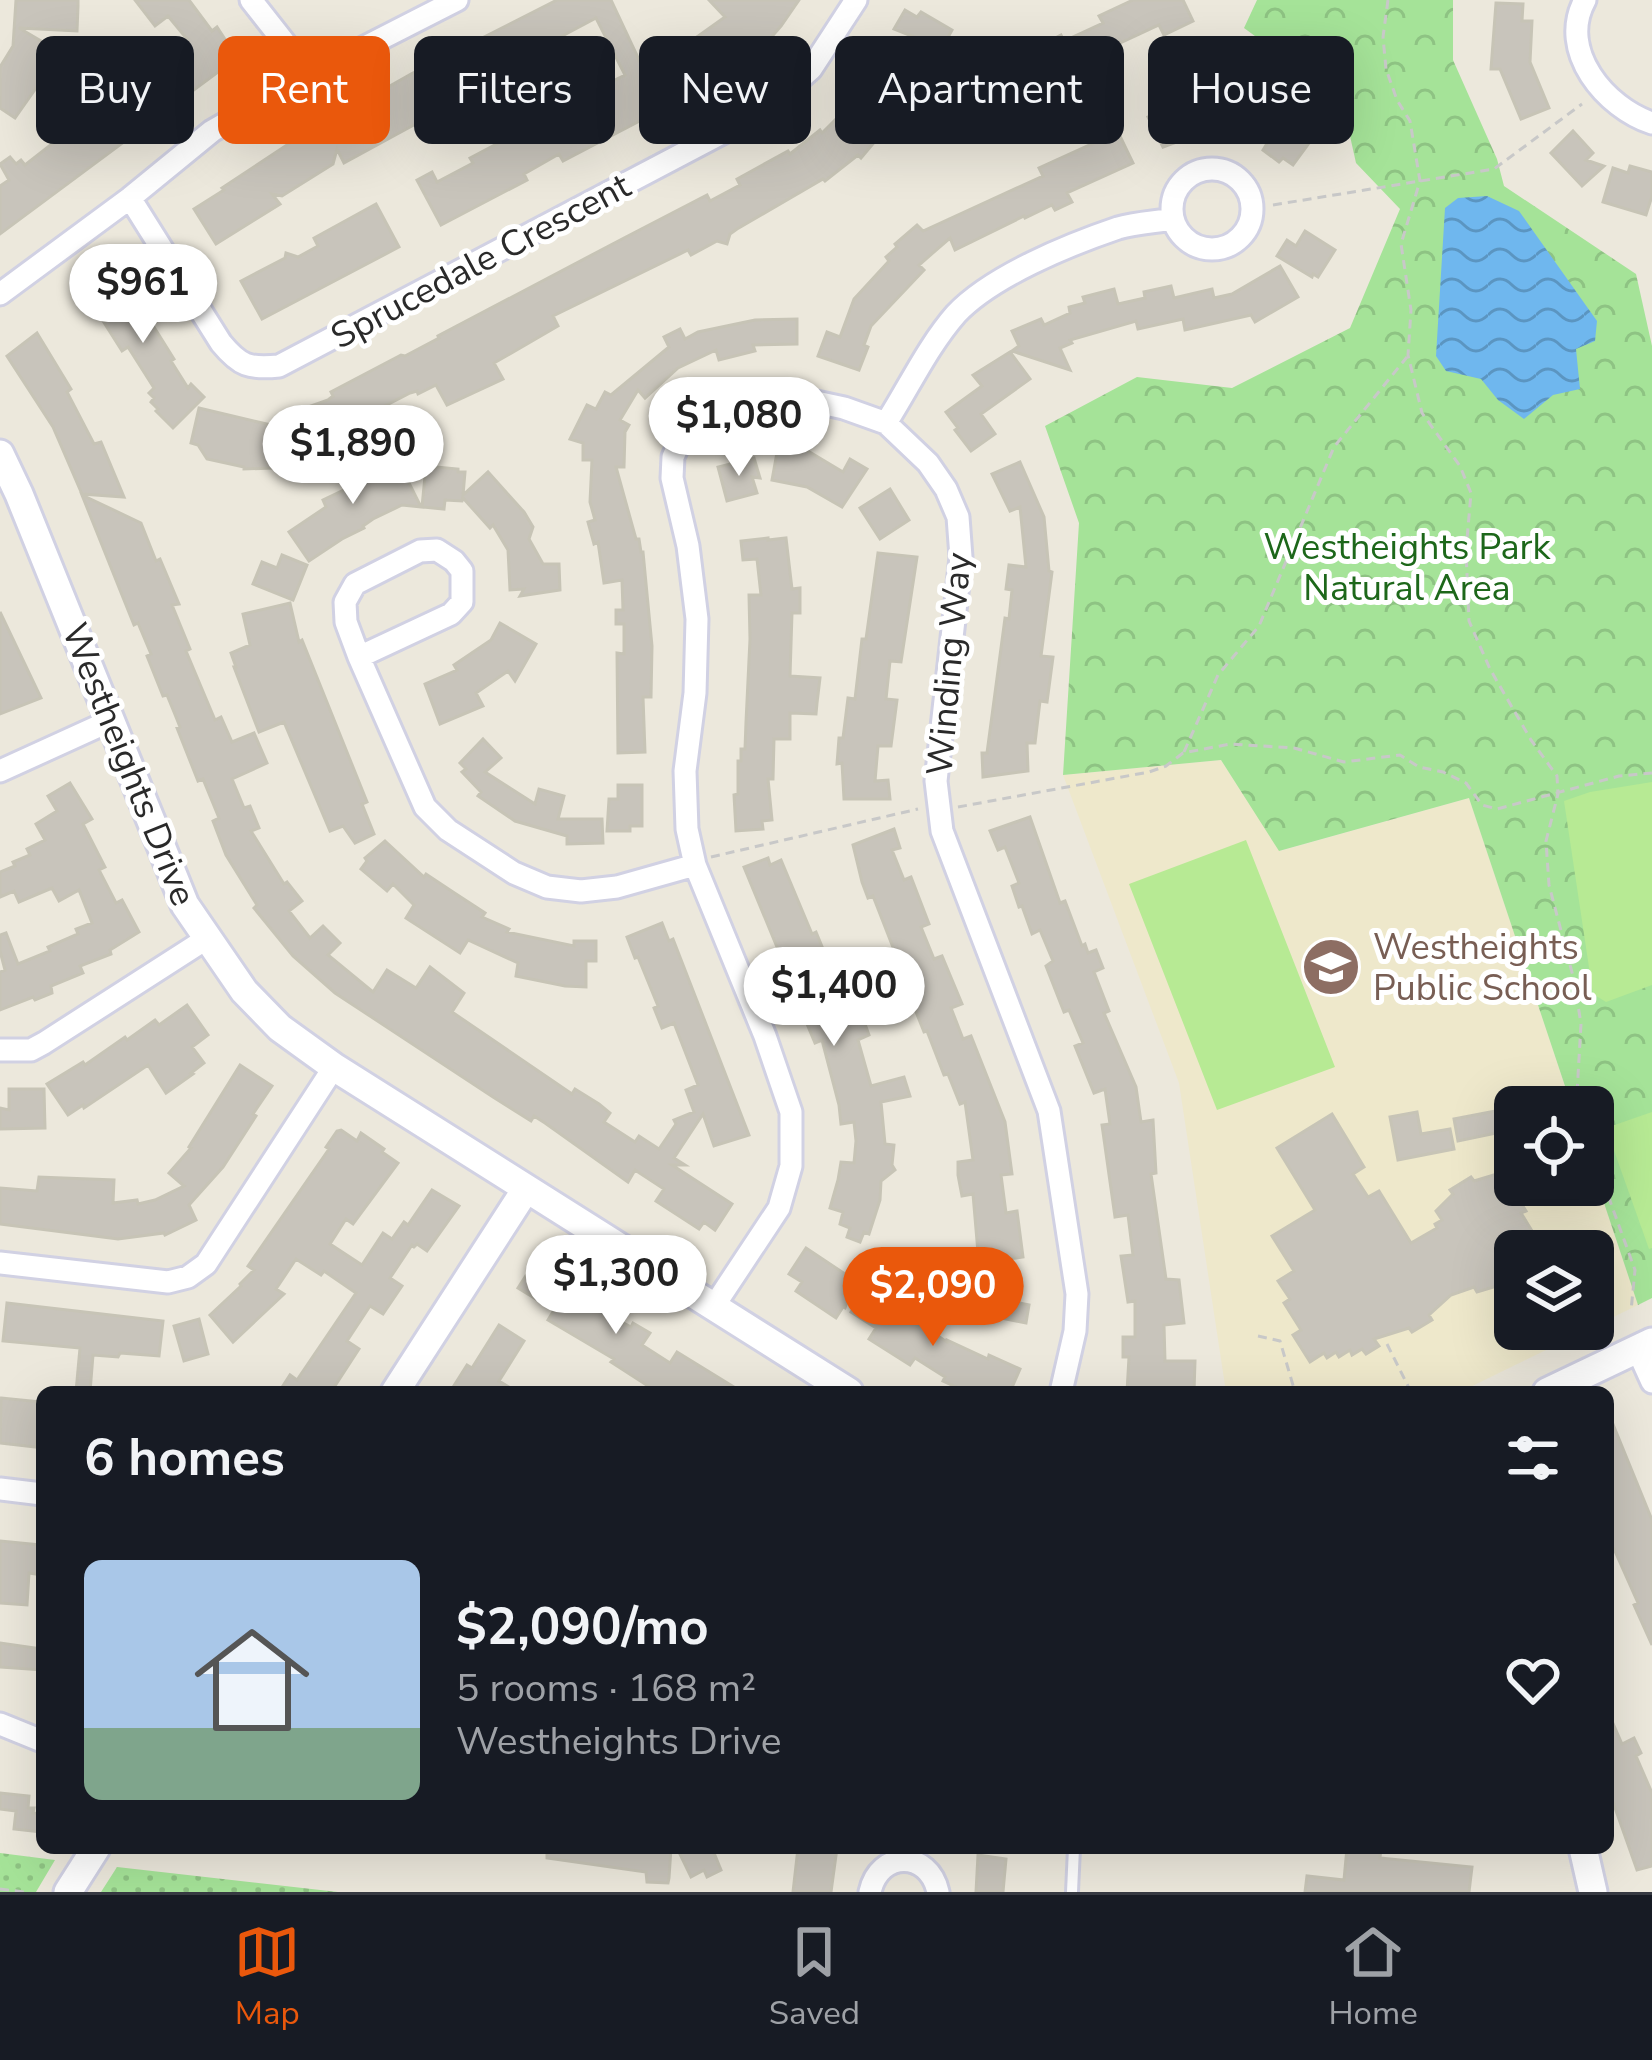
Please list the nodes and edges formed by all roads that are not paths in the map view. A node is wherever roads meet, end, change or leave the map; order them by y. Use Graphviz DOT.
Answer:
graph roads {
  1 [pos="250,0"];
  2 [pos="457,0"];
  3 [pos="856,0"];
  4 [pos="1585,0"];
  5 [pos="278,36"];
  6 [pos="387,36"];
  7 [pos="1652,123"];
  8 [pos="218,128"];
  9 [pos="130,198"];
  10 [pos="1173,219"];
  11 [pos="0,294"];
  12 [pos="886,423"];
  13 [pos="0,454"];
  14 [pos="10,498"];
  15 [pos="359,657"];
  16 [pos="112,720"];
  17 [pos="0,771"];
  18 [pos="695,865"];
  19 [pos="206,939"];
  20 [pos="0,1050"];
  21 [pos="334,1067"];
  22 [pos="526,1189"];
  23 [pos="0,1263"];
  24 [pos="714,1306"];
  25 [pos="1644,1345"];
  26 [pos="1652,1382"];
  27 [pos="399,1386"];
  28 [pos="840,1386"];
  29 [pos="1061,1386"];
  30 [pos="1559,1386"];
  31 [pos="0,1489"];
  32 [pos="36,1493"];
  33 [pos="0,1724"];
  34 [pos="36,1739"];
  35 [pos="92,1854"];
  36 [pos="1074,1854"];
  37 [pos="1584,1854"];
  38 [pos="922,1856"];
  39 [pos="68,1892"];
  40 [pos="870,1892"];
  41 [pos="938,1892"];
  42 [pos="1072,1892"];
  43 [pos="1593,1892"];
  1 -- 5 [label="street"];
  2 -- 6 [label="street"];
  3 -- 9 [label="street, Sprucedale Crescent"];
  4 -- 7 [label="street"];
  8 -- 9 [label="street"];
  9 -- 11 [label="street"];
  10 -- 12 [label="street"];
  12 -- 18 [label="street, Winding Way"];
  12 -- 29 [label="street, Winding Way"];
  13 -- 14 [label="street, Westheights Drive"];
  14 -- 16 [label="street, Westheights Drive"];
  15 -- 15 [label="street"];
  15 -- 18 [label="street"];
  16 -- 17 [label="street"];
  16 -- 19 [label="street, Westheights Drive"];
  18 -- 24 [label="street, Winding Way"];
  19 -- 20 [label="street"];
  19 -- 21 [label="street, Westheights Drive"];
  21 -- 22 [label="street, Westheights Drive"];
  21 -- 23 [label="street"];
  22 -- 24 [label="street, Westheights Drive"];
  22 -- 27 [label="street"];
  24 -- 28 [label="street, Westheights Drive"];
  25 -- 26 [label="street"];
  25 -- 30 [label="street"];
  31 -- 32 [label="street"];
  33 -- 34 [label="street"];
  35 -- 39 [label="street"];
  36 -- 42 [label="lane"];
  37 -- 43 [label="street"];
  38 -- 40 [label="street"];
  38 -- 41 [label="street"];
}
